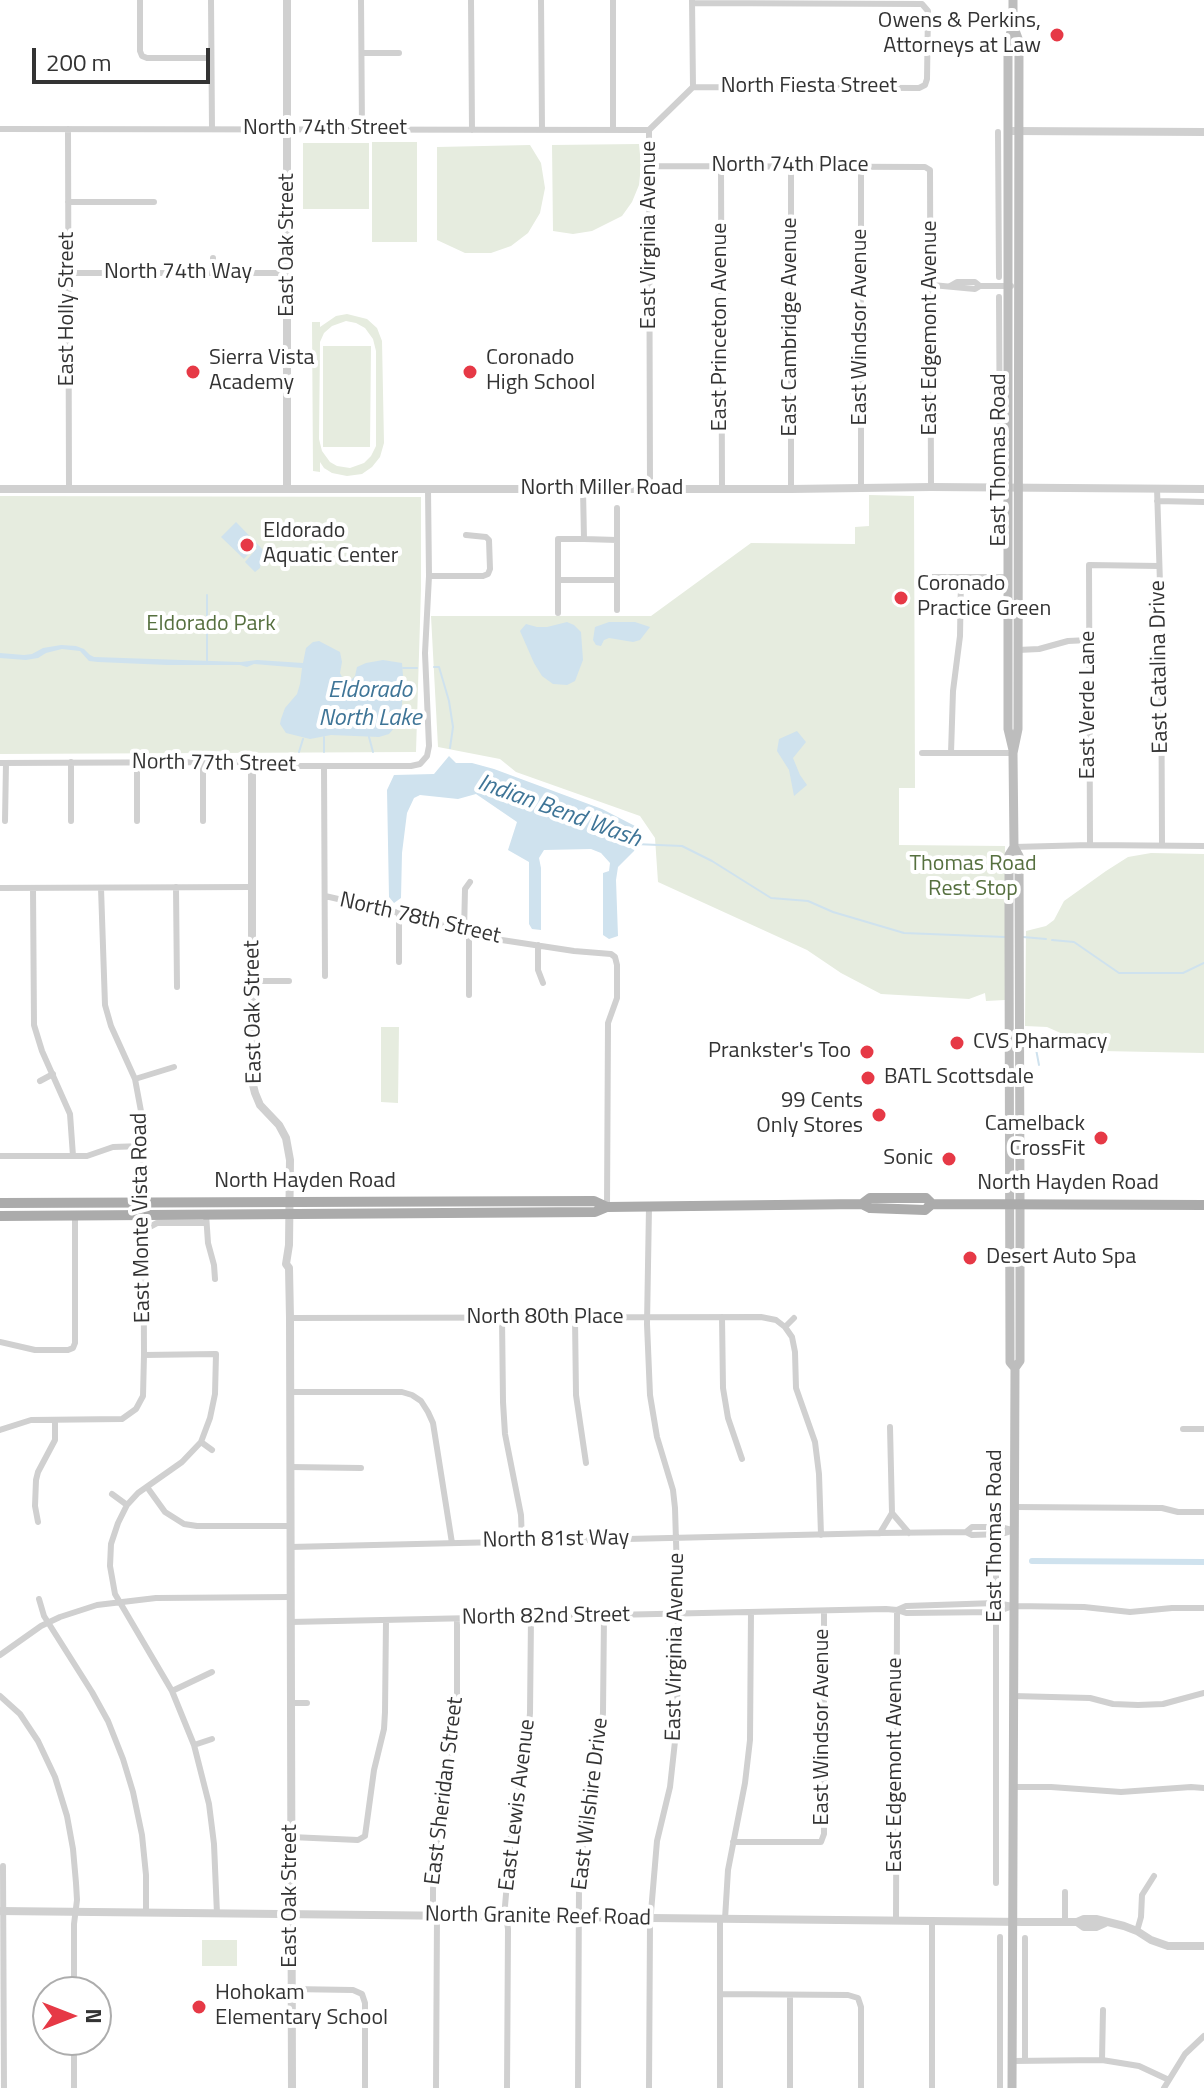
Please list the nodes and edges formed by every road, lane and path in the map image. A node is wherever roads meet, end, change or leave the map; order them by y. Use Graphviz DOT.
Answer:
graph roads {
  1 [pos="140,0"];
  2 [pos="211,0"];
  3 [pos="287,0"];
  4 [pos="361,0"];
  5 [pos="471,0"];
  6 [pos="541,0"];
  7 [pos="613,0"];
  8 [pos="1013,0"];
  9 [pos="692,1"];
  10 [pos="775,1"];
  11 [pos="362,53"];
  12 [pos="399,53"];
  13 [pos="211,58"];
  14 [pos="693,87"];
  15 [pos="0,129"];
  16 [pos="68,129"];
  17 [pos="212,129"];
  18 [pos="288,129"];
  19 [pos="542,129"];
  20 [pos="362,130"];
  21 [pos="472,130"];
  22 [pos="613,130"];
  23 [pos="649,130"];
  24 [pos="1008,131"];
  25 [pos="1204,132"];
  26 [pos="650,166"];
  27 [pos="721,166"];
  28 [pos="791,166"];
  29 [pos="861,166"];
  30 [pos="930,170"];
  31 [pos="68,202"];
  32 [pos="154,202"];
  33 [pos="213,258"];
  34 [pos="1008,260"];
  35 [pos="68,273"];
  36 [pos="213,273"];
  37 [pos="288,273"];
  38 [pos="999,277"];
  39 [pos="932,285"];
  40 [pos="1013,286"];
  41 [pos="999,297"];
  42 [pos="1008,310"];
  43 [pos="1004,429"];
  44 [pos="1000,470"];
  45 [pos="931,487"];
  46 [pos="1014,487"];
  47 [pos="861,488"];
  48 [pos="1157,488"];
  49 [pos="0,489"];
  50 [pos="69,489"];
  51 [pos="287,489"];
  52 [pos="428,489"];
  53 [pos="583,489"];
  54 [pos="650,489"];
  55 [pos="722,489"];
  56 [pos="791,489"];
  57 [pos="1204,489"];
  58 [pos="1157,501"];
  59 [pos="1204,502"];
  60 [pos="617,508"];
  61 [pos="466,535"];
  62 [pos="584,539"];
  63 [pos="617,540"];
  64 [pos="1159,566"];
  65 [pos="429,576"];
  66 [pos="923,577"];
  67 [pos="961,577"];
  68 [pos="1008,577"];
  69 [pos="558,580"];
  70 [pos="617,580"];
  71 [pos="617,610"];
  72 [pos="558,613"];
  73 [pos="1089,640"];
  74 [pos="1018,650"];
  75 [pos="922,753"];
  76 [pos="951,753"];
  77 [pos="1013,753"];
  78 [pos="71,762"];
  79 [pos="137,762"];
  80 [pos="203,762"];
  81 [pos="3,763"];
  82 [pos="252,763"];
  83 [pos="324,766"];
  84 [pos="5,821"];
  85 [pos="71,821"];
  86 [pos="137,821"];
  87 [pos="203,821"];
  88 [pos="1090,845"];
  89 [pos="1162,845"];
  90 [pos="1204,846"];
  91 [pos="1014,847"];
  92 [pos="470,882"];
  93 [pos="176,887"];
  94 [pos="252,887"];
  95 [pos="0,888"];
  96 [pos="33,888"];
  97 [pos="101,888"];
  98 [pos="325,896"];
  99 [pos="399,913"];
  100 [pos="467,934"];
  101 [pos="538,945"];
  102 [pos="399,962"];
  103 [pos="325,976"];
  104 [pos="252,981"];
  105 [pos="289,981"];
  106 [pos="543,983"];
  107 [pos="177,987"];
  108 [pos="469,995"];
  109 [pos="1014,1001"];
  110 [pos="174,1067"];
  111 [pos="53,1074"];
  112 [pos="135,1079"];
  113 [pos="40,1081"];
  114 [pos="1014,1097"];
  115 [pos="143,1146"];
  116 [pos="0,1156"];
  117 [pos="73,1156"];
  118 [pos="899,1198"];
  119 [pos="438,1201"];
  120 [pos="290,1202"];
  121 [pos="0,1203"];
  122 [pos="862,1204"];
  123 [pos="932,1204"];
  124 [pos="1015,1204"];
  125 [pos="1204,1205"];
  126 [pos="607,1207"];
  127 [pos="649,1207"];
  128 [pos="144,1208"];
  129 [pos="874,1208"];
  130 [pos="438,1214"];
  131 [pos="290,1215"];
  132 [pos="0,1216"];
  133 [pos="75,1216"];
  134 [pos="206,1219"];
  135 [pos="144,1230"];
  136 [pos="215,1279"];
  137 [pos="722,1317"];
  138 [pos="290,1318"];
  139 [pos="502,1318"];
  140 [pos="575,1318"];
  141 [pos="647,1318"];
  142 [pos="794,1318"];
  143 [pos="785,1327"];
  144 [pos="0,1342"];
  145 [pos="144,1355"];
  146 [pos="290,1392"];
  147 [pos="428,1393"];
  148 [pos="421,1401"];
  149 [pos="55,1421"];
  150 [pos="890,1427"];
  151 [pos="1183,1429"];
  152 [pos="1204,1429"];
  153 [pos="0,1430"];
  154 [pos="201,1442"];
  155 [pos="212,1450"];
  156 [pos="742,1459"];
  157 [pos="586,1463"];
  158 [pos="290,1467"];
  159 [pos="361,1468"];
  160 [pos="147,1487"];
  161 [pos="112,1494"];
  162 [pos="127,1505"];
  163 [pos="1014,1507"];
  164 [pos="1204,1512"];
  165 [pos="892,1513"];
  166 [pos="38,1522"];
  167 [pos="290,1526"];
  168 [pos="1015,1530"];
  169 [pos="880,1533"];
  170 [pos="909,1533"];
  171 [pos="821,1535"];
  172 [pos="677,1538"];
  173 [pos="522,1542"];
  174 [pos="452,1543"];
  175 [pos="290,1547"];
  176 [pos="996,1568"];
  177 [pos="290,1597"];
  178 [pos="39,1599"];
  179 [pos="119,1602"];
  180 [pos="996,1603"];
  181 [pos="1013,1606"];
  182 [pos="1204,1608"];
  183 [pos="897,1610"];
  184 [pos="824,1611"];
  185 [pos="751,1612"];
  186 [pos="996,1612"];
  187 [pos="678,1613"];
  188 [pos="604,1616"];
  189 [pos="531,1617"];
  190 [pos="457,1619"];
  191 [pos="386,1621"];
  192 [pos="48,1622"];
  193 [pos="290,1622"];
  194 [pos="0,1655"];
  195 [pos="212,1672"];
  196 [pos="172,1691"];
  197 [pos="1204,1693"];
  198 [pos="1145,1694"];
  199 [pos="0,1696"];
  200 [pos="1013,1700"];
  201 [pos="291,1703"];
  202 [pos="307,1703"];
  203 [pos="996,1704"];
  204 [pos="1145,1705"];
  205 [pos="212,1739"];
  206 [pos="194,1745"];
  207 [pos="1013,1787"];
  208 [pos="1204,1788"];
  209 [pos="995,1830"];
  210 [pos="1012,1830"];
  211 [pos="291,1837"];
  212 [pos="733,1842"];
  213 [pos="3,1866"];
  214 [pos="1154,1876"];
  215 [pos="996,1883"];
  216 [pos="1065,1892"];
  217 [pos="2,1911"];
  218 [pos="75,1912"];
  219 [pos="146,1913"];
  220 [pos="217,1914"];
  221 [pos="291,1915"];
  222 [pos="435,1916"];
  223 [pos="506,1917"];
  224 [pos="578,1917"];
  225 [pos="650,1918"];
  226 [pos="723,1919"];
  227 [pos="896,1921"];
  228 [pos="932,1921"];
  229 [pos="1012,1922"];
  230 [pos="1065,1922"];
  231 [pos="1137,1931"];
  232 [pos="1000,1937"];
  233 [pos="1025,1938"];
  234 [pos="1204,1946"];
  235 [pos="74,1976"];
  236 [pos="291,1989"];
  237 [pos="720,1994"];
  238 [pos="790,1995"];
  239 [pos="1103,2010"];
  240 [pos="1204,2036"];
  241 [pos="74,2056"];
  242 [pos="1102,2060"];
  243 [pos="1012,2061"];
  244 [pos="1025,2061"];
  245 [pos="1169,2080"];
  246 [pos="4,2088"];
  247 [pos="74,2088"];
  248 [pos="292,2088"];
  249 [pos="365,2088"];
  250 [pos="436,2088"];
  251 [pos="507,2088"];
  252 [pos="578,2088"];
  253 [pos="649,2088"];
  254 [pos="720,2088"];
  255 [pos="790,2088"];
  256 [pos="861,2088"];
  257 [pos="932,2088"];
  258 [pos="1000,2088"];
  259 [pos="1012,2088"];
  260 [pos="1164,2088"];
  1 -- 13 [label="street"];
  2 -- 13 [label="street"];
  3 -- 18 [label="street, East Oak Street"];
  4 -- 11 [label="street"];
  5 -- 21 [label="street"];
  6 -- 19 [label="street"];
  7 -- 22 [label="street"];
  8 -- 24 [label="main road, East Thomas Road"];
  9 -- 10 [label="street"];
  9 -- 14 [label="street"];
  10 -- 14 [label="street, North Fiesta Street"];
  11 -- 12 [label="street"];
  11 -- 20 [label="street"];
  13 -- 17 [label="street"];
  14 -- 23 [label="street, East Virginia Avenue"];
  15 -- 16 [label="street, North 74th Street"];
  16 -- 17 [label="street, North 74th Street"];
  16 -- 31 [label="street, East Holly Street"];
  17 -- 18 [label="street, North 74th Street"];
  18 -- 20 [label="street, North 74th Street"];
  18 -- 37 [label="street, East Oak Street"];
  19 -- 21 [label="street, North 74th Street"];
  19 -- 22 [label="street, North 74th Street"];
  20 -- 21 [label="street, North 74th Street"];
  22 -- 23 [label="street, North 74th Street"];
  23 -- 26 [label="street, East Virginia Avenue"];
  24 -- 25 [label="street"];
  24 -- 34 [label="main road, East Thomas Road"];
  24 -- 34 [label="main road, East Thomas Road"];
  26 -- 27 [label="street, North 74th Place"];
  26 -- 54 [label="street, East Virginia Avenue"];
  27 -- 28 [label="street, North 74th Place"];
  27 -- 55 [label="street, East Princeton Avenue"];
  28 -- 29 [label="street, North 74th Place"];
  28 -- 56 [label="street, East Cambridge Avenue"];
  29 -- 30 [label="street, North 74th Place"];
  29 -- 47 [label="street, East Windsor Avenue"];
  30 -- 39 [label="street, East Edgemont Avenue"];
  31 -- 32 [label="street"];
  31 -- 35 [label="street, East Holly Street"];
  33 -- 36 [label="street"];
  34 -- 38 [label="street, East Thomas Road"];
  34 -- 40 [label="main road, East Thomas Road"];
  35 -- 36 [label="street, North 74th Way"];
  35 -- 50 [label="street, East Holly Street"];
  36 -- 37 [label="street, North 74th Way"];
  37 -- 51 [label="street, East Oak Street"];
  39 -- 40 [label="street"];
  39 -- 45 [label="street, East Edgemont Avenue"];
  40 -- 42 [label="main road, East Thomas Road"];
  41 -- 42 [label="street, East Thomas Road"];
  42 -- 43 [label="main road, East Thomas Road"];
  42 -- 46 [label="main road, East Thomas Road"];
  43 -- 44 [label="street, East Thomas Road"];
  43 -- 46 [label="main road, East Thomas Road"];
  45 -- 46 [label="street, North Miller Road"];
  45 -- 47 [label="street, North Miller Road"];
  46 -- 48 [label="street, North Miller Road"];
  46 -- 68 [label="main road, East Thomas Road"];
  46 -- 74 [label="main road, East Thomas Road"];
  47 -- 56 [label="street, North Miller Road"];
  48 -- 57 [label="street, North Miller Road"];
  48 -- 58 [label="street, East Catalina Drive"];
  49 -- 50 [label="street, North Miller Road"];
  50 -- 51 [label="street, North Miller Road"];
  51 -- 52 [label="street, North Miller Road"];
  52 -- 53 [label="street, North Miller Road"];
  52 -- 65 [label="street"];
  53 -- 54 [label="street, North Miller Road"];
  53 -- 62 [label="street"];
  54 -- 55 [label="street, North Miller Road"];
  55 -- 56 [label="street, North Miller Road"];
  58 -- 59 [label="street"];
  58 -- 64 [label="street, East Catalina Drive"];
  60 -- 63 [label="street"];
  61 -- 65 [label="street"];
  62 -- 63 [label="street"];
  62 -- 69 [label="street"];
  63 -- 70 [label="street"];
  64 -- 73 [label="street, East Verde Lane"];
  64 -- 89 [label="street, East Catalina Drive"];
  65 -- 83 [label="street, North 77th Street"];
  66 -- 67 [label="street"];
  67 -- 68 [label="street"];
  67 -- 76 [label="street"];
  68 -- 77 [label="main road, East Thomas Road"];
  69 -- 70 [label="street"];
  69 -- 72 [label="street"];
  70 -- 71 [label="street"];
  73 -- 74 [label="street"];
  73 -- 88 [label="street, East Verde Lane"];
  74 -- 77 [label="main road, East Thomas Road"];
  75 -- 76 [label="street"];
  76 -- 77 [label="street"];
  77 -- 91 [label="main road, East Thomas Road"];
  78 -- 79 [label="street, North 77th Street"];
  78 -- 81 [label="street, North 77th Street"];
  78 -- 85 [label="street"];
  79 -- 80 [label="street, North 77th Street"];
  79 -- 86 [label="street"];
  80 -- 82 [label="street, North 77th Street"];
  80 -- 87 [label="street"];
  81 -- 84 [label="street"];
  82 -- 83 [label="street, North 77th Street"];
  82 -- 94 [label="street, East Oak Street"];
  83 -- 98 [label="street"];
  88 -- 89 [label="street"];
  88 -- 91 [label="street"];
  89 -- 90 [label="street"];
  91 -- 109 [label="main road, East Thomas Road"];
  92 -- 100 [label="street"];
  93 -- 94 [label="street"];
  93 -- 97 [label="street"];
  93 -- 107 [label="street"];
  94 -- 104 [label="street, East Oak Street"];
  95 -- 96 [label="street"];
  96 -- 97 [label="street"];
  96 -- 111 [label="street"];
  97 -- 112 [label="street, East Monte Vista Road"];
  98 -- 99 [label="street, North 78th Street"];
  98 -- 103 [label="street"];
  99 -- 100 [label="street, North 78th Street"];
  99 -- 102 [label="street"];
  100 -- 101 [label="street, North 78th Street"];
  100 -- 108 [label="street"];
  101 -- 106 [label="street"];
  101 -- 126 [label="street, North 78th Street"];
  104 -- 105 [label="street"];
  104 -- 120 [label="street, East Oak Street"];
  109 -- 114 [label="main road, East Thomas Road"];
  109 -- 114 [label="main road, East Thomas Road"];
  110 -- 112 [label="street"];
  111 -- 113 [label="street"];
  111 -- 117 [label="street"];
  112 -- 115 [label="street, East Monte Vista Road"];
  114 -- 124 [label="main road, East Thomas Road"];
  114 -- 124 [label="main road, East Thomas Road"];
  115 -- 117 [label="street"];
  115 -- 128 [label="street, East Monte Vista Road"];
  116 -- 117 [label="street"];
  118 -- 122 [label="main road, North Hayden Road"];
  118 -- 123 [label="main road, North Hayden Road"];
  118 -- 129 [label="main road"];
  119 -- 120 [label="main road, North Hayden Road"];
  119 -- 126 [label="main road, North Hayden Road"];
  119 -- 130 [label="main road"];
  120 -- 128 [label="main road, North Hayden Road"];
  120 -- 131 [label="street, East Oak Street"];
  121 -- 128 [label="main road, North Hayden Road"];
  122 -- 127 [label="main road, North Hayden Road"];
  122 -- 129 [label="main road, North Hayden Road"];
  123 -- 124 [label="main road, North Hayden Road"];
  123 -- 129 [label="main road, North Hayden Road"];
  124 -- 125 [label="main road, North Hayden Road"];
  124 -- 163 [label="main road, East Thomas Road"];
  126 -- 127 [label="main road, North Hayden Road"];
  126 -- 130 [label="main road, North Hayden Road"];
  127 -- 141 [label="street, East Virginia Avenue"];
  128 -- 133 [label="main road, North Hayden Road"];
  128 -- 134 [label="main road, North Hayden Road"];
  128 -- 135 [label="street, East Monte Vista Road"];
  130 -- 131 [label="main road, North Hayden Road"];
  131 -- 134 [label="main road, North Hayden Road"];
  131 -- 138 [label="street, East Oak Street"];
  132 -- 133 [label="main road, North Hayden Road"];
  133 -- 144 [label="street"];
  134 -- 135 [label="street, North Hayden Road"];
  134 -- 136 [label="street"];
  135 -- 145 [label="street, East Monte Vista Road"];
  137 -- 141 [label="street, North 80th Place"];
  137 -- 143 [label="street, North 80th Place"];
  137 -- 156 [label="street"];
  138 -- 139 [label="street, North 80th Place"];
  138 -- 146 [label="street, East Oak Street"];
  139 -- 140 [label="street, North 80th Place"];
  139 -- 173 [label="street"];
  140 -- 141 [label="street, North 80th Place"];
  140 -- 157 [label="street"];
  141 -- 172 [label="street, East Virginia Avenue"];
  142 -- 143 [label="street"];
  143 -- 171 [label="street"];
  145 -- 149 [label="street, East Monte Vista Road"];
  145 -- 154 [label="street"];
  146 -- 148 [label="street"];
  146 -- 158 [label="street, East Oak Street"];
  147 -- 148 [label="street"];
  148 -- 174 [label="street"];
  149 -- 153 [label="street"];
  149 -- 166 [label="street"];
  150 -- 165 [label="street"];
  151 -- 152 [label="street"];
  154 -- 155 [label="street"];
  154 -- 160 [label="street"];
  158 -- 159 [label="street"];
  158 -- 167 [label="street, East Oak Street"];
  160 -- 162 [label="street"];
  160 -- 167 [label="street"];
  161 -- 162 [label="street"];
  162 -- 179 [label="street"];
  163 -- 164 [label="street"];
  163 -- 168 [label="main road, East Thomas Road"];
  165 -- 169 [label="street"];
  165 -- 170 [label="street"];
  167 -- 175 [label="street, East Oak Street"];
  168 -- 170 [label="street, North 81st Way"];
  168 -- 181 [label="main road, East Thomas Road"];
  169 -- 170 [label="street, North 81st Way"];
  169 -- 171 [label="street, North 81st Way"];
  171 -- 172 [label="street, North 81st Way"];
  172 -- 173 [label="street, North 81st Way"];
  172 -- 187 [label="street, East Virginia Avenue"];
  173 -- 174 [label="street, North 81st Way"];
  174 -- 175 [label="street, North 81st Way"];
  175 -- 177 [label="street, East Oak Street"];
  176 -- 180 [label="street, East Thomas Road"];
  177 -- 179 [label="street"];
  177 -- 193 [label="street, East Oak Street"];
  178 -- 192 [label="street"];
  179 -- 192 [label="street"];
  179 -- 196 [label="street"];
  180 -- 181 [label="street, North 82nd Street"];
  180 -- 183 [label="street, North 82nd Street"];
  180 -- 186 [label="street, East Thomas Road"];
  181 -- 182 [label="street, North 82nd Street"];
  181 -- 186 [label="street, North 82nd Street"];
  181 -- 200 [label="main road, East Thomas Road"];
  183 -- 184 [label="street, North 82nd Street"];
  183 -- 186 [label="street, North 82nd Street"];
  183 -- 227 [label="street, East Edgemont Avenue"];
  184 -- 185 [label="street, North 82nd Street"];
  184 -- 212 [label="street, East Windsor Avenue"];
  185 -- 187 [label="street, North 82nd Street"];
  185 -- 212 [label="street"];
  186 -- 203 [label="street, East Thomas Road"];
  187 -- 188 [label="street, North 82nd Street"];
  187 -- 225 [label="street, East Virginia Avenue"];
  188 -- 189 [label="street, North 82nd Street"];
  188 -- 224 [label="street, East Wilshire Drive"];
  189 -- 190 [label="street, North 82nd Street"];
  189 -- 223 [label="street, East Lewis Avenue"];
  190 -- 191 [label="street, North 82nd Street"];
  190 -- 222 [label="street, East Sheridan Street"];
  191 -- 193 [label="street, North 82nd Street"];
  191 -- 211 [label="street"];
  192 -- 194 [label="street"];
  192 -- 219 [label="street"];
  193 -- 201 [label="street, East Oak Street"];
  195 -- 196 [label="street"];
  196 -- 206 [label="street"];
  197 -- 204 [label="street"];
  198 -- 204 [label="street"];
  199 -- 218 [label="street"];
  200 -- 203 [label="street"];
  200 -- 204 [label="street"];
  200 -- 207 [label="main road, East Thomas Road"];
  201 -- 202 [label="street"];
  201 -- 211 [label="street, East Oak Street"];
  203 -- 209 [label="street, East Thomas Road"];
  205 -- 206 [label="street"];
  206 -- 220 [label="street"];
  207 -- 208 [label="street"];
  207 -- 210 [label="main road, East Thomas Road"];
  209 -- 210 [label="street"];
  209 -- 215 [label="street, East Thomas Road"];
  210 -- 229 [label="main road, East Thomas Road"];
  211 -- 221 [label="street, East Oak Street"];
  212 -- 226 [label="street"];
  213 -- 217 [label="street"];
  214 -- 231 [label="street"];
  216 -- 230 [label="street"];
  217 -- 218 [label="street, North Granite Reef Road"];
  217 -- 246 [label="street"];
  218 -- 219 [label="street, North Granite Reef Road"];
  218 -- 235 [label="street"];
  219 -- 220 [label="street, North Granite Reef Road"];
  220 -- 221 [label="street, North Granite Reef Road"];
  221 -- 222 [label="street, North Granite Reef Road"];
  221 -- 236 [label="street, East Oak Street"];
  222 -- 223 [label="street, North Granite Reef Road"];
  222 -- 250 [label="street, East Sheridan Street"];
  223 -- 224 [label="street, North Granite Reef Road"];
  223 -- 251 [label="street, East Lewis Avenue"];
  224 -- 225 [label="street, North Granite Reef Road"];
  224 -- 252 [label="street, East Wilshire Drive"];
  225 -- 226 [label="street, North Granite Reef Road"];
  225 -- 253 [label="street, East Virginia Avenue"];
  226 -- 227 [label="street, North Granite Reef Road"];
  226 -- 237 [label="street"];
  227 -- 228 [label="street, North Granite Reef Road"];
  228 -- 229 [label="street, North Granite Reef Road"];
  228 -- 257 [label="street"];
  229 -- 230 [label="street, North Granite Reef Road"];
  229 -- 243 [label="main road, East Thomas Road"];
  230 -- 231 [label="street, North Granite Reef Road"];
  231 -- 234 [label="street, North Granite Reef Road"];
  232 -- 258 [label="street"];
  233 -- 244 [label="street"];
  236 -- 248 [label="street, East Oak Street"];
  236 -- 249 [label="street"];
  237 -- 238 [label="street"];
  237 -- 254 [label="street"];
  238 -- 255 [label="street"];
  238 -- 256 [label="street"];
  239 -- 242 [label="street"];
  240 -- 245 [label="street"];
  241 -- 247 [label="street"];
  242 -- 244 [label="street"];
  242 -- 245 [label="street"];
  243 -- 244 [label="street"];
  243 -- 259 [label="main road, East Thomas Road"];
  245 -- 260 [label="street"];
}
